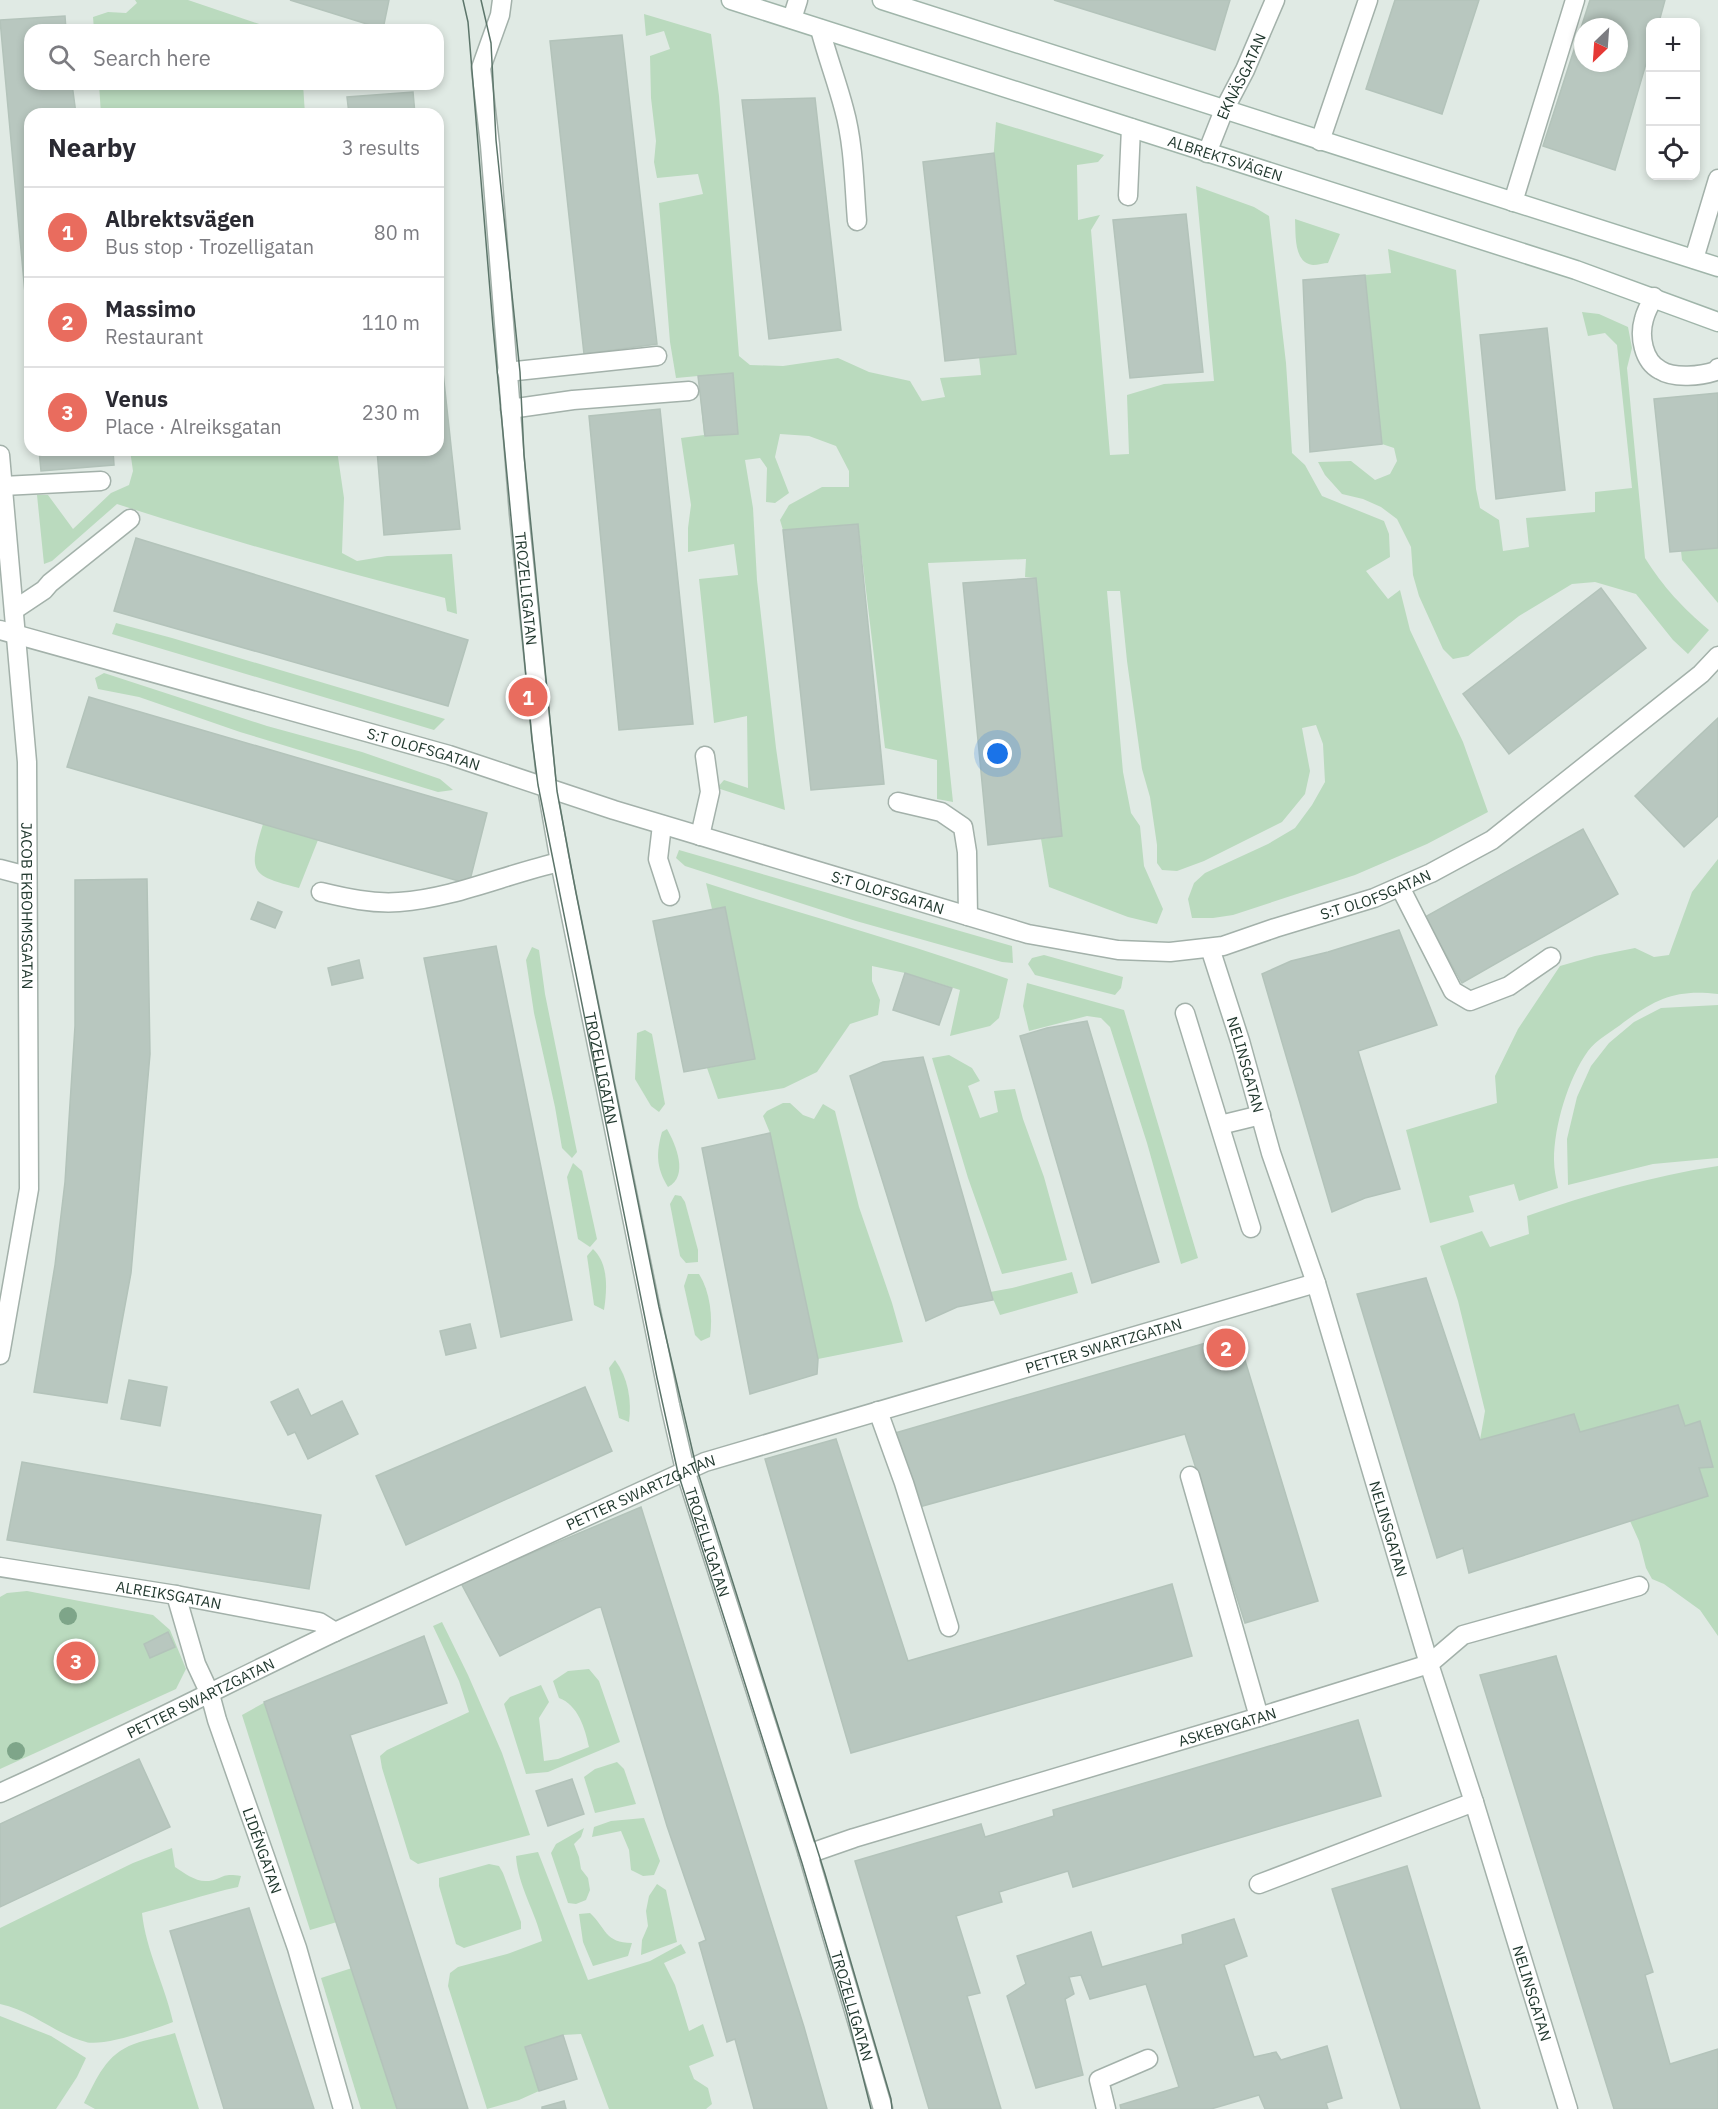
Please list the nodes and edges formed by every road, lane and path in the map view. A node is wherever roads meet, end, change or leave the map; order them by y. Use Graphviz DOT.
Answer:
graph roads {
  1 [pos="502,0"];
  2 [pos="731,0"];
  3 [pos="798,0"];
  4 [pos="882,0"];
  5 [pos="1275,0"];
  6 [pos="1368,0"];
  7 [pos="1575,0"];
  8 [pos="792,20"];
  9 [pos="820,29"];
  10 [pos="1224,110"];
  11 [pos="1131,128"];
  12 [pos="1320,141"];
  13 [pos="1207,153"];
  14 [pos="1718,179"];
  15 [pos="1128,196"];
  16 [pos="1513,202"];
  17 [pos="857,221"];
  18 [pos="1694,259"];
  19 [pos="1718,267"];
  20 [pos="1654,297"];
  21 [pos="1718,322"];
  22 [pos="657,356"];
  23 [pos="1718,368"];
  24 [pos="507,372"];
  25 [pos="689,391"];
  26 [pos="510,409"];
  27 [pos="0,455"];
  28 [pos="101,481"];
  29 [pos="3,486"];
  30 [pos="130,519"];
  31 [pos="14,610"];
  32 [pos="8,632"];
  33 [pos="1718,656"];
  34 [pos="705,756"];
  35 [pos="547,788"];
  36 [pos="898,802"];
  37 [pos="662,825"];
  38 [pos="700,836"];
  39 [pos="560,862"];
  40 [pos="0,869"];
  41 [pos="27,876"];
  42 [pos="1400,887"];
  43 [pos="321,892"];
  44 [pos="670,896"];
  45 [pos="968,916"];
  46 [pos="1210,948"];
  47 [pos="1551,957"];
  48 [pos="1185,1013"];
  49 [pos="1261,1115"];
  50 [pos="1220,1125"];
  51 [pos="1251,1228"];
  52 [pos="1316,1283"];
  53 [pos="5,1291"];
  54 [pos="0,1355"];
  55 [pos="878,1411"];
  56 [pos="685,1470"];
  57 [pos="1190,1476"];
  58 [pos="0,1567"];
  59 [pos="1639,1586"];
  60 [pos="176,1595"];
  61 [pos="949,1627"];
  62 [pos="335,1632"];
  63 [pos="1429,1664"];
  64 [pos="210,1694"];
  65 [pos="1259,1717"];
  66 [pos="0,1792"];
  67 [pos="1474,1802"];
  68 [pos="808,1854"];
  69 [pos="1259,1884"];
  70 [pos="1148,2059"];
  71 [pos="343,2109"];
  72 [pos="883,2109"];
  73 [pos="1106,2109"];
  74 [pos="1568,2109"];
  1 -- 24 [label="street, TROZELLIGATAN"];
  2 -- 8 [label="street, ALBREKTSVÄGEN"];
  3 -- 8 [label="street"];
  4 -- 10 [label="street"];
  5 -- 10 [label="street, EKNÄSGATAN"];
  6 -- 12 [label="street"];
  7 -- 16 [label="street"];
  8 -- 9 [label="street, ALBREKTSVÄGEN"];
  9 -- 11 [label="street, ALBREKTSVÄGEN"];
  9 -- 17 [label="street"];
  10 -- 12 [label="street"];
  10 -- 13 [label="street, EKNÄSGATAN"];
  11 -- 13 [label="street, ALBREKTSVÄGEN"];
  11 -- 15 [label="street"];
  12 -- 16 [label="street"];
  13 -- 20 [label="street, ALBREKTSVÄGEN"];
  14 -- 18 [label="street"];
  16 -- 18 [label="street"];
  18 -- 19 [label="street"];
  20 -- 21 [label="street, ALBREKTSVÄGEN"];
  20 -- 23 [label="street"];
  22 -- 24 [label="street"];
  24 -- 26 [label="street, TROZELLIGATAN"];
  25 -- 26 [label="street"];
  26 -- 35 [label="street, TROZELLIGATAN"];
  27 -- 29 [label="street, JACOB EKBOHMSGATAN"];
  28 -- 29 [label="street"];
  29 -- 31 [label="street, JACOB EKBOHMSGATAN"];
  30 -- 31 [label="street"];
  31 -- 32 [label="street, JACOB EKBOHMSGATAN"];
  32 -- 35 [label="street, S:T OLOFSGATAN"];
  32 -- 41 [label="street, JACOB EKBOHMSGATAN"];
  33 -- 42 [label="street, S:T OLOFSGATAN"];
  34 -- 38 [label="street"];
  35 -- 37 [label="street, S:T OLOFSGATAN"];
  35 -- 39 [label="street, TROZELLIGATAN"];
  36 -- 45 [label="street"];
  37 -- 38 [label="street, S:T OLOFSGATAN"];
  37 -- 44 [label="street"];
  38 -- 45 [label="street, S:T OLOFSGATAN"];
  39 -- 43 [label="street"];
  39 -- 56 [label="street, TROZELLIGATAN"];
  40 -- 41 [label="street"];
  41 -- 53 [label="street, JACOB EKBOHMSGATAN"];
  42 -- 46 [label="street, S:T OLOFSGATAN"];
  42 -- 47 [label="street"];
  45 -- 46 [label="street, S:T OLOFSGATAN"];
  46 -- 49 [label="street, NELINSGATAN"];
  48 -- 50 [label="street"];
  49 -- 50 [label="street"];
  49 -- 52 [label="street, NELINSGATAN"];
  50 -- 51 [label="street"];
  52 -- 55 [label="street, PETTER SWARTZGATAN"];
  52 -- 63 [label="street, NELINSGATAN"];
  53 -- 54 [label="street, JACOB EKBOHMSGATAN"];
  55 -- 56 [label="street, PETTER SWARTZGATAN"];
  55 -- 61 [label="street"];
  56 -- 62 [label="street, PETTER SWARTZGATAN"];
  56 -- 68 [label="street, TROZELLIGATAN"];
  57 -- 65 [label="street"];
  58 -- 60 [label="street, ALREIKSGATAN"];
  59 -- 63 [label="street, ASKEBYGATAN"];
  60 -- 62 [label="street, ALREIKSGATAN"];
  60 -- 64 [label="street, LIDÉNGATAN"];
  62 -- 64 [label="street, PETTER SWARTZGATAN"];
  63 -- 65 [label="street, ASKEBYGATAN"];
  63 -- 67 [label="street, NELINSGATAN"];
  64 -- 66 [label="street, PETTER SWARTZGATAN"];
  64 -- 71 [label="street, LIDÉNGATAN"];
  65 -- 68 [label="street, ASKEBYGATAN"];
  67 -- 69 [label="street"];
  67 -- 74 [label="street, NELINSGATAN"];
  68 -- 72 [label="street, TROZELLIGATAN"];
  70 -- 73 [label="street"];
}
